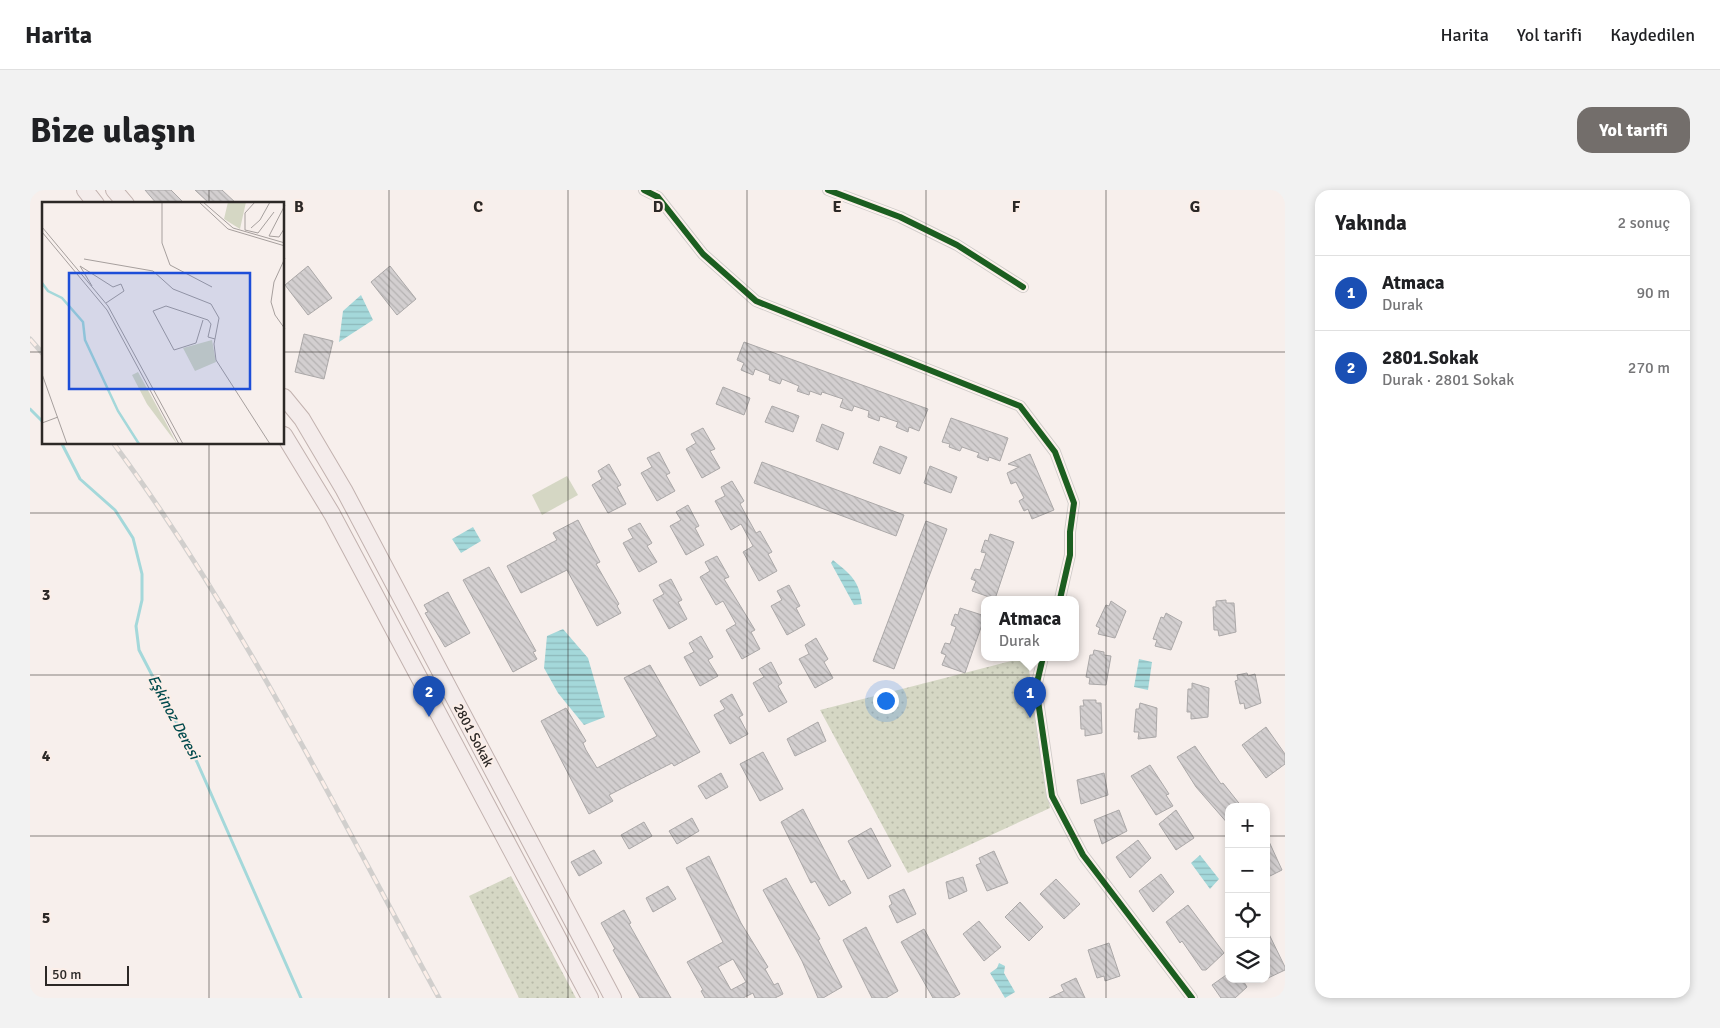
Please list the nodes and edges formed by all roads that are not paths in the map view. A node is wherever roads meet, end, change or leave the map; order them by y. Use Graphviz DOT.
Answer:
graph roads {
  1 [pos="85,190"];
  2 [pos="114,190"];
  3 [pos="644,190"];
  4 [pos="828,190"];
  5 [pos="94,202"];
  6 [pos="124,202"];
  7 [pos="1023,287"];
  8 [pos="285,399"];
  9 [pos="285,436"];
  10 [pos="1061,596"];
  11 [pos="1042,661"];
  12 [pos="590,998"];
  13 [pos="613,998"];
  14 [pos="1192,998"];
  1 -- 5 [label="main road"];
  2 -- 6 [label="main road"];
  3 -- 10 [label="street"];
  4 -- 7 [label="street"];
  8 -- 13 [label="main road, 2801 Sokak"];
  9 -- 12 [label="main road, 2801 Sokak"];
  11 -- 14 [label="street"];
}
